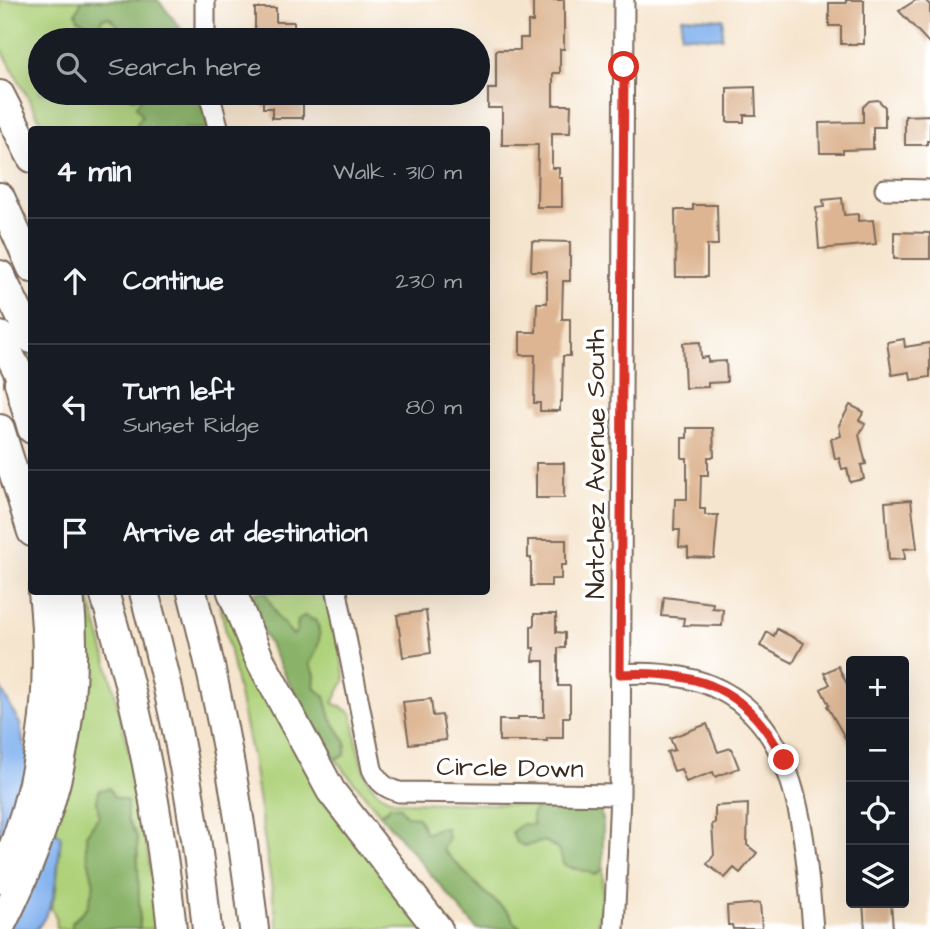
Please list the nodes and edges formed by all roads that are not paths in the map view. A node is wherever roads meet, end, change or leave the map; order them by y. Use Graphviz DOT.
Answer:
graph roads {
  1 [pos="205,0"];
  2 [pos="624,0"];
  3 [pos="205,28"];
  4 [pos="0,95"];
  5 [pos="212,105"];
  6 [pos="218,126"];
  7 [pos="28,150"];
  8 [pos="886,189"];
  9 [pos="930,190"];
  10 [pos="0,197"];
  11 [pos="28,259"];
  12 [pos="0,275"];
  13 [pos="28,331"];
  14 [pos="0,336"];
  15 [pos="14,366"];
  16 [pos="28,391"];
  17 [pos="28,415"];
  18 [pos="0,429"];
  19 [pos="28,519"];
  20 [pos="43,595"];
  21 [pos="69,595"];
  22 [pos="105,595"];
  23 [pos="145,595"];
  24 [pos="193,595"];
  25 [pos="233,595"];
  26 [pos="338,595"];
  27 [pos="620,674"];
  28 [pos="60,676"];
  29 [pos="298,733"];
  30 [pos="620,794"];
  31 [pos="0,879"];
  32 [pos="0,927"];
  33 [pos="172,929"];
  34 [pos="207,929"];
  35 [pos="254,929"];
  36 [pos="438,929"];
  37 [pos="458,929"];
  38 [pos="614,929"];
  39 [pos="813,929"];
  1 -- 3 [label="street"];
  2 -- 27 [label="street, Natchez Avenue South"];
  4 -- 7 [label="highway"];
  5 -- 6 [label="street"];
  8 -- 9 [label="street"];
  10 -- 11 [label="highway"];
  12 -- 13 [label="highway"];
  14 -- 15 [label="highway"];
  15 -- 16 [label="highway"];
  15 -- 17 [label="highway"];
  18 -- 19 [label="highway"];
  20 -- 28 [label="highway"];
  21 -- 28 [label="highway"];
  22 -- 33 [label="highway"];
  23 -- 34 [label="highway"];
  24 -- 35 [label="highway"];
  25 -- 29 [label="highway"];
  26 -- 30 [label="street, Circle Down"];
  27 -- 30 [label="street, Natchez Avenue South"];
  27 -- 39 [label="street"];
  28 -- 31 [label="highway"];
  28 -- 32 [label="highway"];
  29 -- 36 [label="highway"];
  29 -- 37 [label="highway"];
  30 -- 38 [label="street, Natchez Avenue South"];
}
